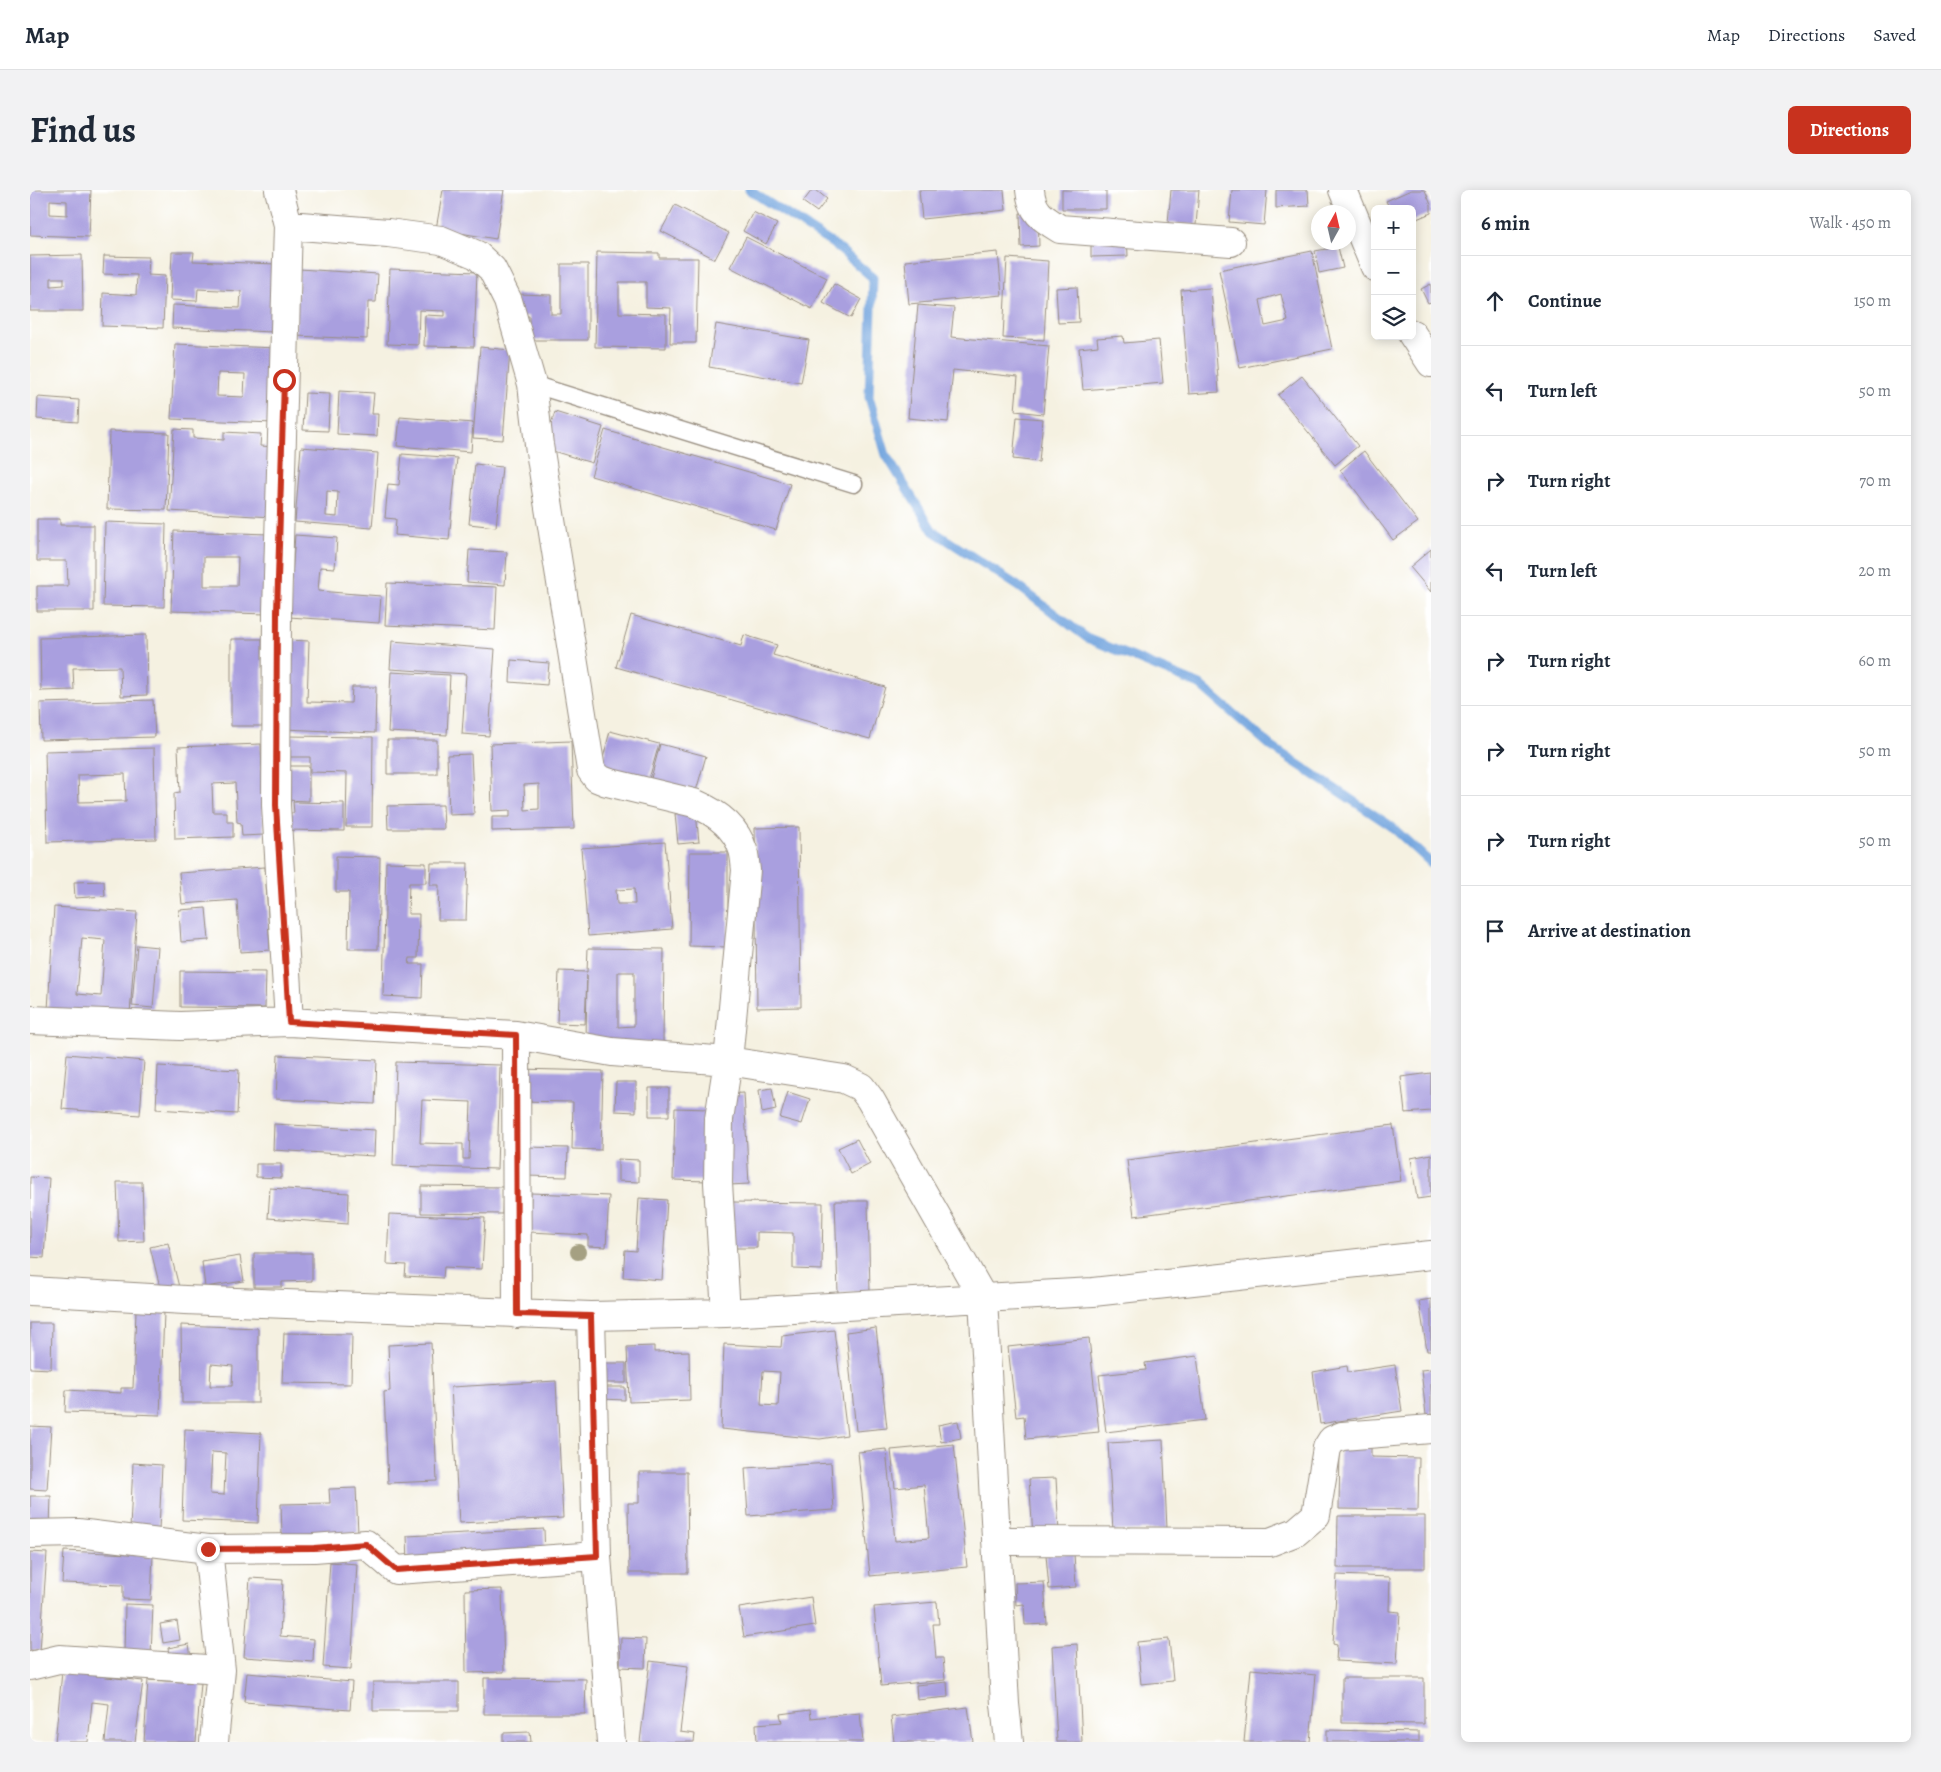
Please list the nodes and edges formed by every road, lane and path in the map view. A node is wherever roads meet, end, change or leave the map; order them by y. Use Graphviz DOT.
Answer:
graph roads {
  1 [pos="279,190"];
  2 [pos="1030,190"];
  3 [pos="1343,190"];
  4 [pos="288,225"];
  5 [pos="1231,242"];
  6 [pos="1371,257"];
  7 [pos="1416,340"];
  8 [pos="1431,363"];
  9 [pos="532,384"];
  10 [pos="854,484"];
  11 [pos="30,1020"];
  12 [pos="289,1022"];
  13 [pos="516,1035"];
  14 [pos="728,1061"];
  15 [pos="1431,1255"];
  16 [pos="30,1291"];
  17 [pos="983,1298"];
  18 [pos="726,1313"];
  19 [pos="517,1314"];
  20 [pos="591,1316"];
  21 [pos="1431,1429"];
  22 [pos="30,1534"];
  23 [pos="996,1541"];
  24 [pos="208,1549"];
  25 [pos="597,1556"];
  26 [pos="30,1666"];
  27 [pos="220,1670"];
  28 [pos="214,1742"];
  29 [pos="611,1742"];
  30 [pos="1009,1742"];
  1 -- 4 [label="street"];
  2 -- 5 [label="street"];
  3 -- 6 [label="street"];
  4 -- 9 [label="street"];
  4 -- 12 [label="street"];
  7 -- 8 [label="street"];
  9 -- 10 [label="lane"];
  9 -- 14 [label="street"];
  11 -- 12 [label="street"];
  12 -- 13 [label="street"];
  13 -- 14 [label="street"];
  13 -- 19 [label="street"];
  14 -- 17 [label="street"];
  14 -- 18 [label="street"];
  15 -- 17 [label="street"];
  16 -- 19 [label="street"];
  17 -- 18 [label="street"];
  17 -- 23 [label="street"];
  18 -- 20 [label="street"];
  19 -- 20 [label="street"];
  20 -- 25 [label="street"];
  21 -- 23 [label="street"];
  22 -- 24 [label="street"];
  23 -- 30 [label="street"];
  24 -- 25 [label="street"];
  24 -- 27 [label="street"];
  25 -- 29 [label="street"];
  26 -- 27 [label="street"];
  27 -- 28 [label="street"];
}
